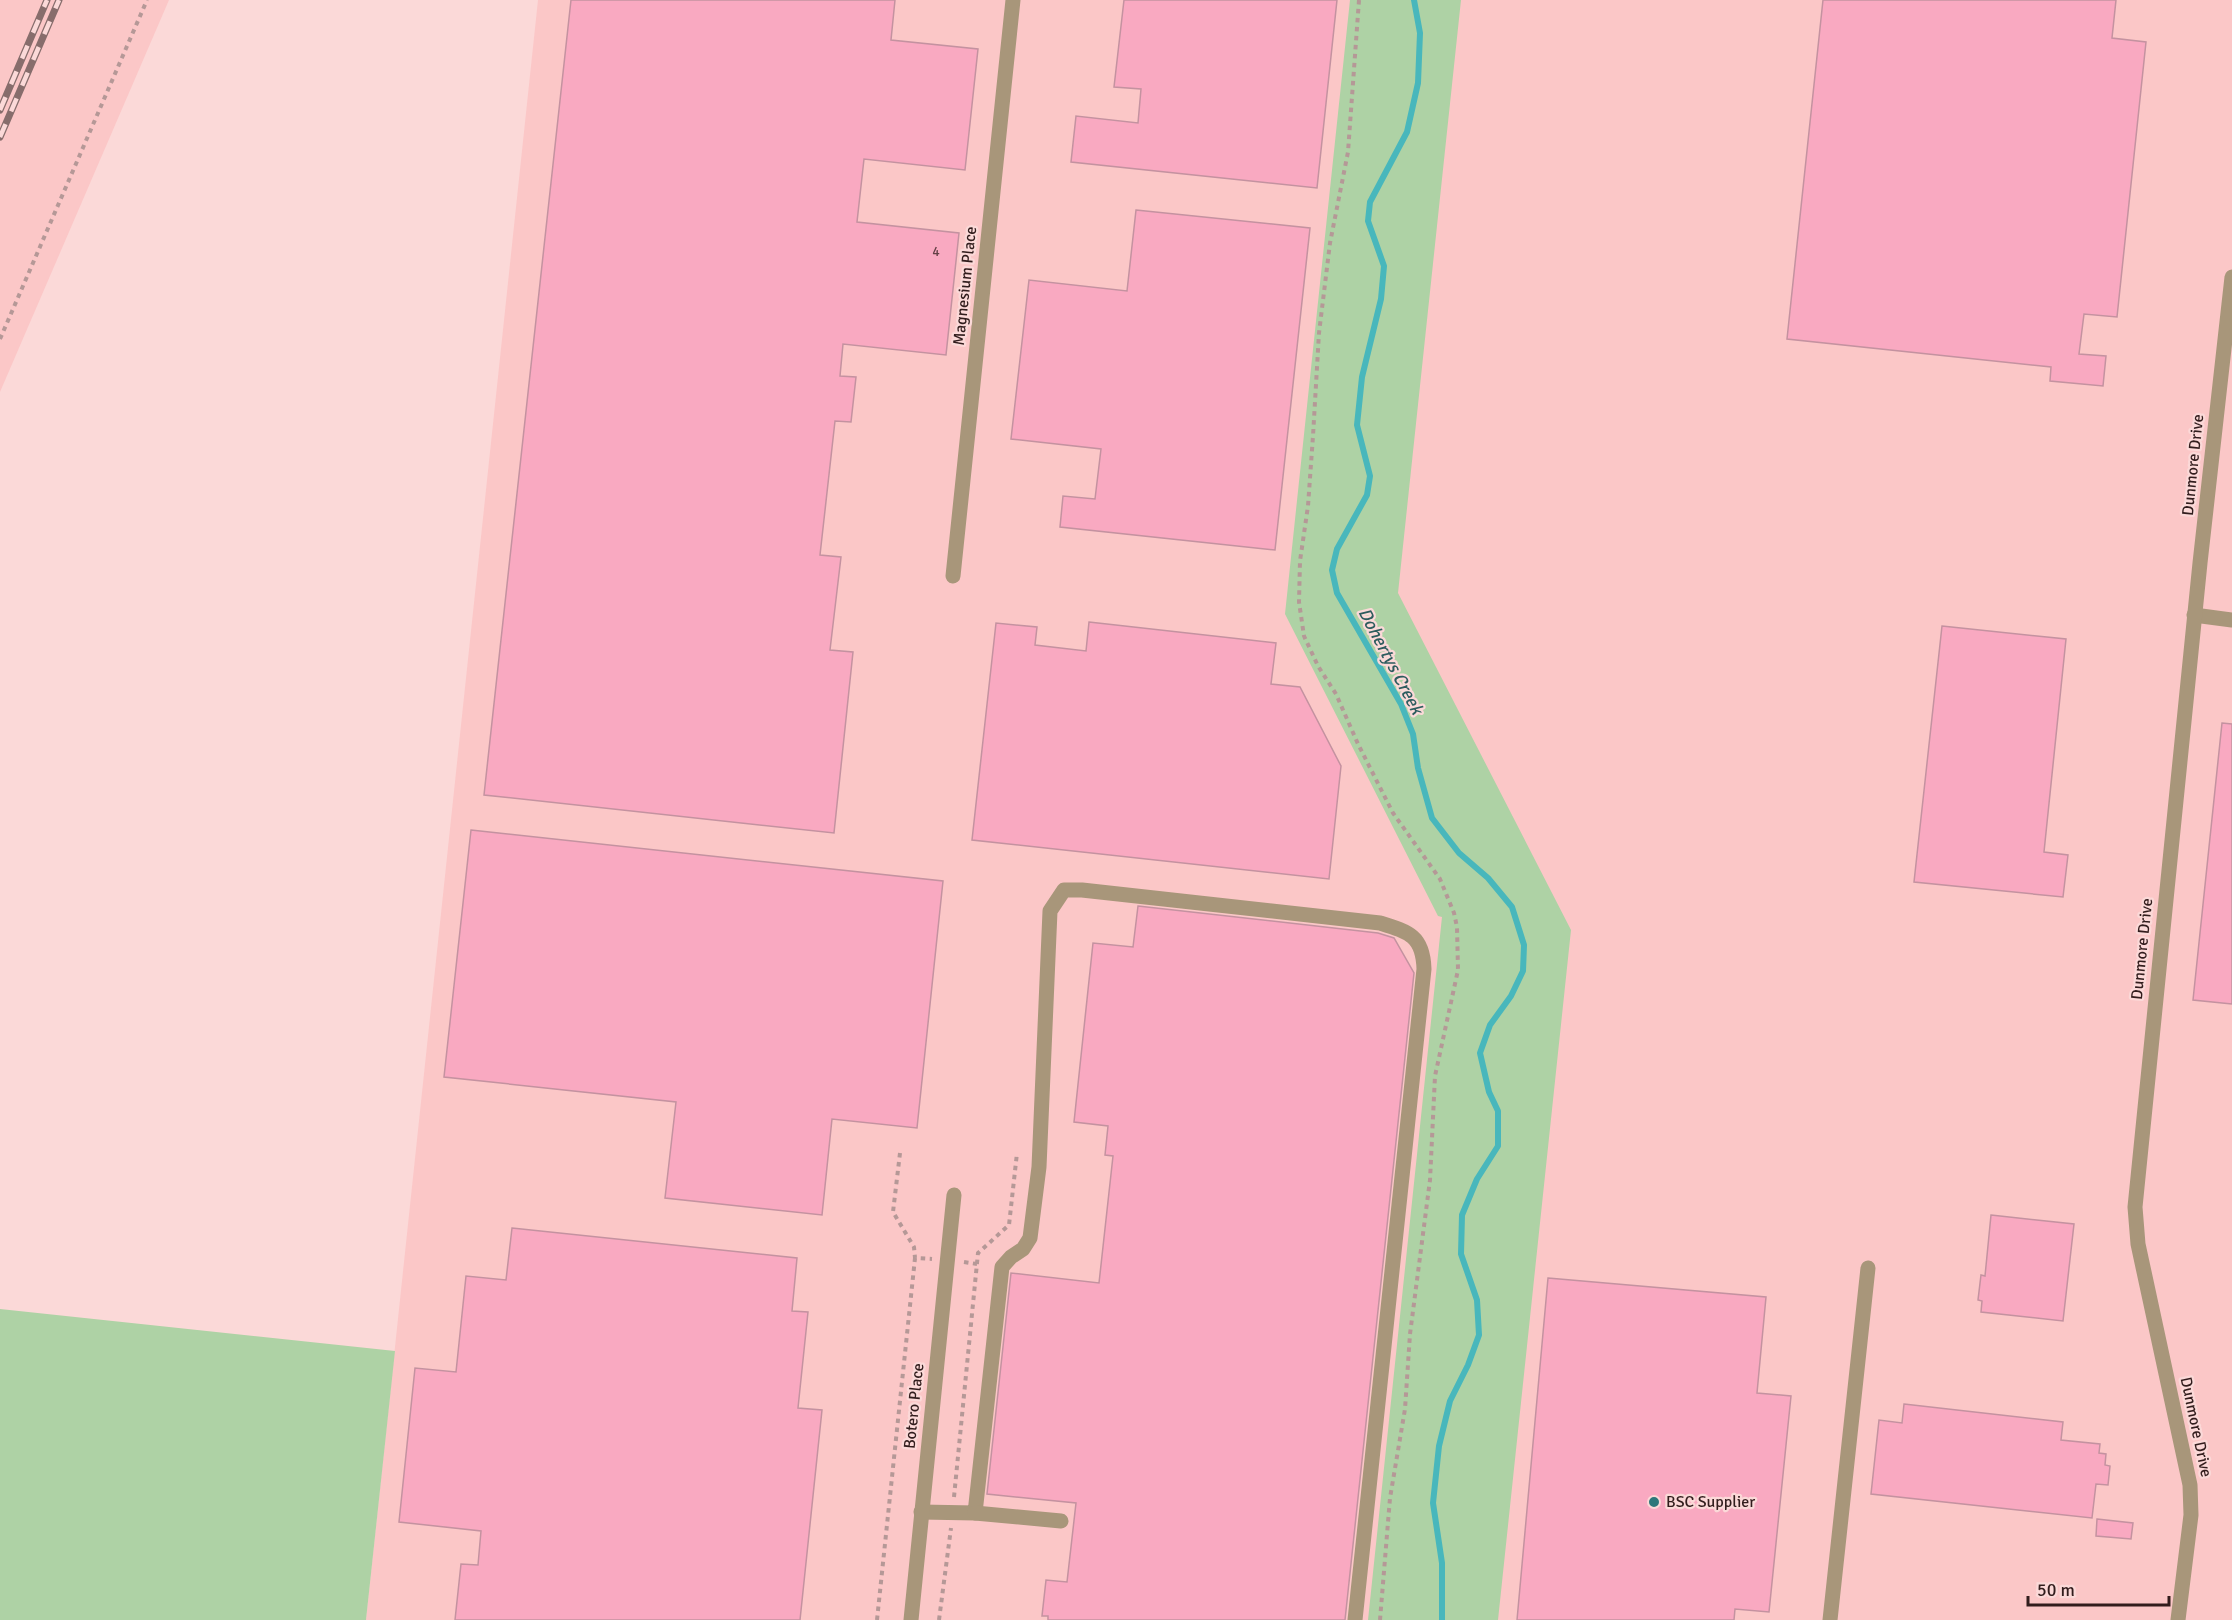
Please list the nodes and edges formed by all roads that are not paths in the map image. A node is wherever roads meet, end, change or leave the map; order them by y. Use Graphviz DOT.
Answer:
graph roads {
  1 [pos="1013,0"];
  2 [pos="2232,277"];
  3 [pos="953,576"];
  4 [pos="2194,615"];
  5 [pos="2232,621"];
  6 [pos="954,1195"];
  7 [pos="1868,1268"];
  8 [pos="921,1512"];
  9 [pos="975,1513"];
  10 [pos="1061,1521"];
  11 [pos="911,1620"];
  12 [pos="1355,1620"];
  13 [pos="1830,1620"];
  14 [pos="2178,1620"];
  1 -- 3 [label="street, Magnesium Place"];
  2 -- 4 [label="street, Dunmore Drive"];
  4 -- 5 [label="street"];
  4 -- 14 [label="street, Dunmore Drive"];
  6 -- 8 [label="street, Botero Place"];
  7 -- 13 [label="street"];
  8 -- 9 [label="street"];
  8 -- 11 [label="street, Botero Place"];
  9 -- 10 [label="street"];
  9 -- 12 [label="street"];
}
